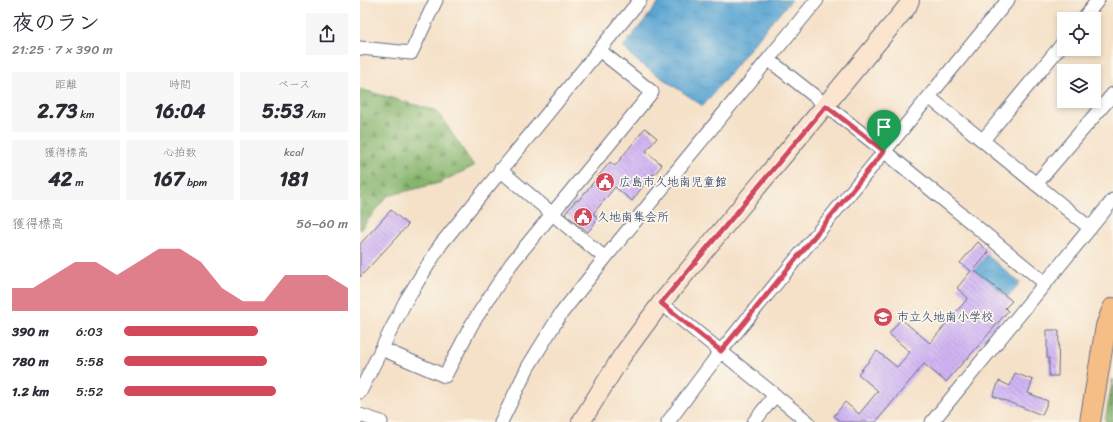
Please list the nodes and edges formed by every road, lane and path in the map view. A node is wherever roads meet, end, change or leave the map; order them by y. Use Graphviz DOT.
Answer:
graph roads {
  1 [pos="436,0"];
  2 [pos="640,0"];
  3 [pos="817,0"];
  4 [pos="910,0"];
  5 [pos="1008,0"];
  6 [pos="1098,0"];
  7 [pos="1089,12"];
  8 [pos="360,48"];
  9 [pos="599,50"];
  10 [pos="1057,50"];
  11 [pos="769,60"];
  12 [pos="1113,94"];
  13 [pos="929,96"];
  14 [pos="826,106"];
  15 [pos="983,140"];
  16 [pos="884,151"];
  17 [pos="500,170"];
  18 [pos="1036,184"];
  19 [pos="1113,200"];
  20 [pos="553,214"];
  21 [pos="1090,228"];
  22 [pos="606,258"];
  23 [pos="1045,283"];
  24 [pos="661,303"];
  25 [pos="1113,308"];
  26 [pos="382,349"];
  27 [pos="721,351"];
  28 [pos="360,392"];
  29 [pos="775,395"];
  30 [pos="360,416"];
  31 [pos="381,422"];
  32 [pos="501,422"];
  33 [pos="582,422"];
  34 [pos="668,422"];
  35 [pos="754,422"];
  36 [pos="808,422"];
  37 [pos="932,422"];
  38 [pos="1090,422"];
  1 -- 8 [label="street"];
  2 -- 9 [label="street"];
  3 -- 11 [label="street"];
  4 -- 14 [label="street"];
  5 -- 13 [label="street"];
  6 -- 7 [label="street"];
  9 -- 17 [label="street"];
  9 -- 20 [label="street"];
  10 -- 15 [label="street"];
  11 -- 14 [label="street"];
  11 -- 22 [label="street"];
  12 -- 18 [label="street"];
  13 -- 15 [label="street"];
  13 -- 16 [label="street"];
  14 -- 16 [label="street"];
  14 -- 24 [label="street"];
  15 -- 18 [label="street"];
  16 -- 23 [label="street"];
  16 -- 27 [label="street"];
  17 -- 20 [label="street"];
  17 -- 26 [label="street"];
  18 -- 21 [label="street"];
  19 -- 21 [label="street"];
  20 -- 22 [label="street"];
  20 -- 26 [label="street"];
  21 -- 23 [label="street"];
  22 -- 32 [label="street"];
  23 -- 37 [label="street"];
  24 -- 27 [label="street"];
  24 -- 33 [label="street"];
  25 -- 38 [label="main road"];
  26 -- 28 [label="street"];
  27 -- 29 [label="street"];
  27 -- 34 [label="street"];
  29 -- 35 [label="street"];
  29 -- 36 [label="street"];
  30 -- 31 [label="street"];
}
